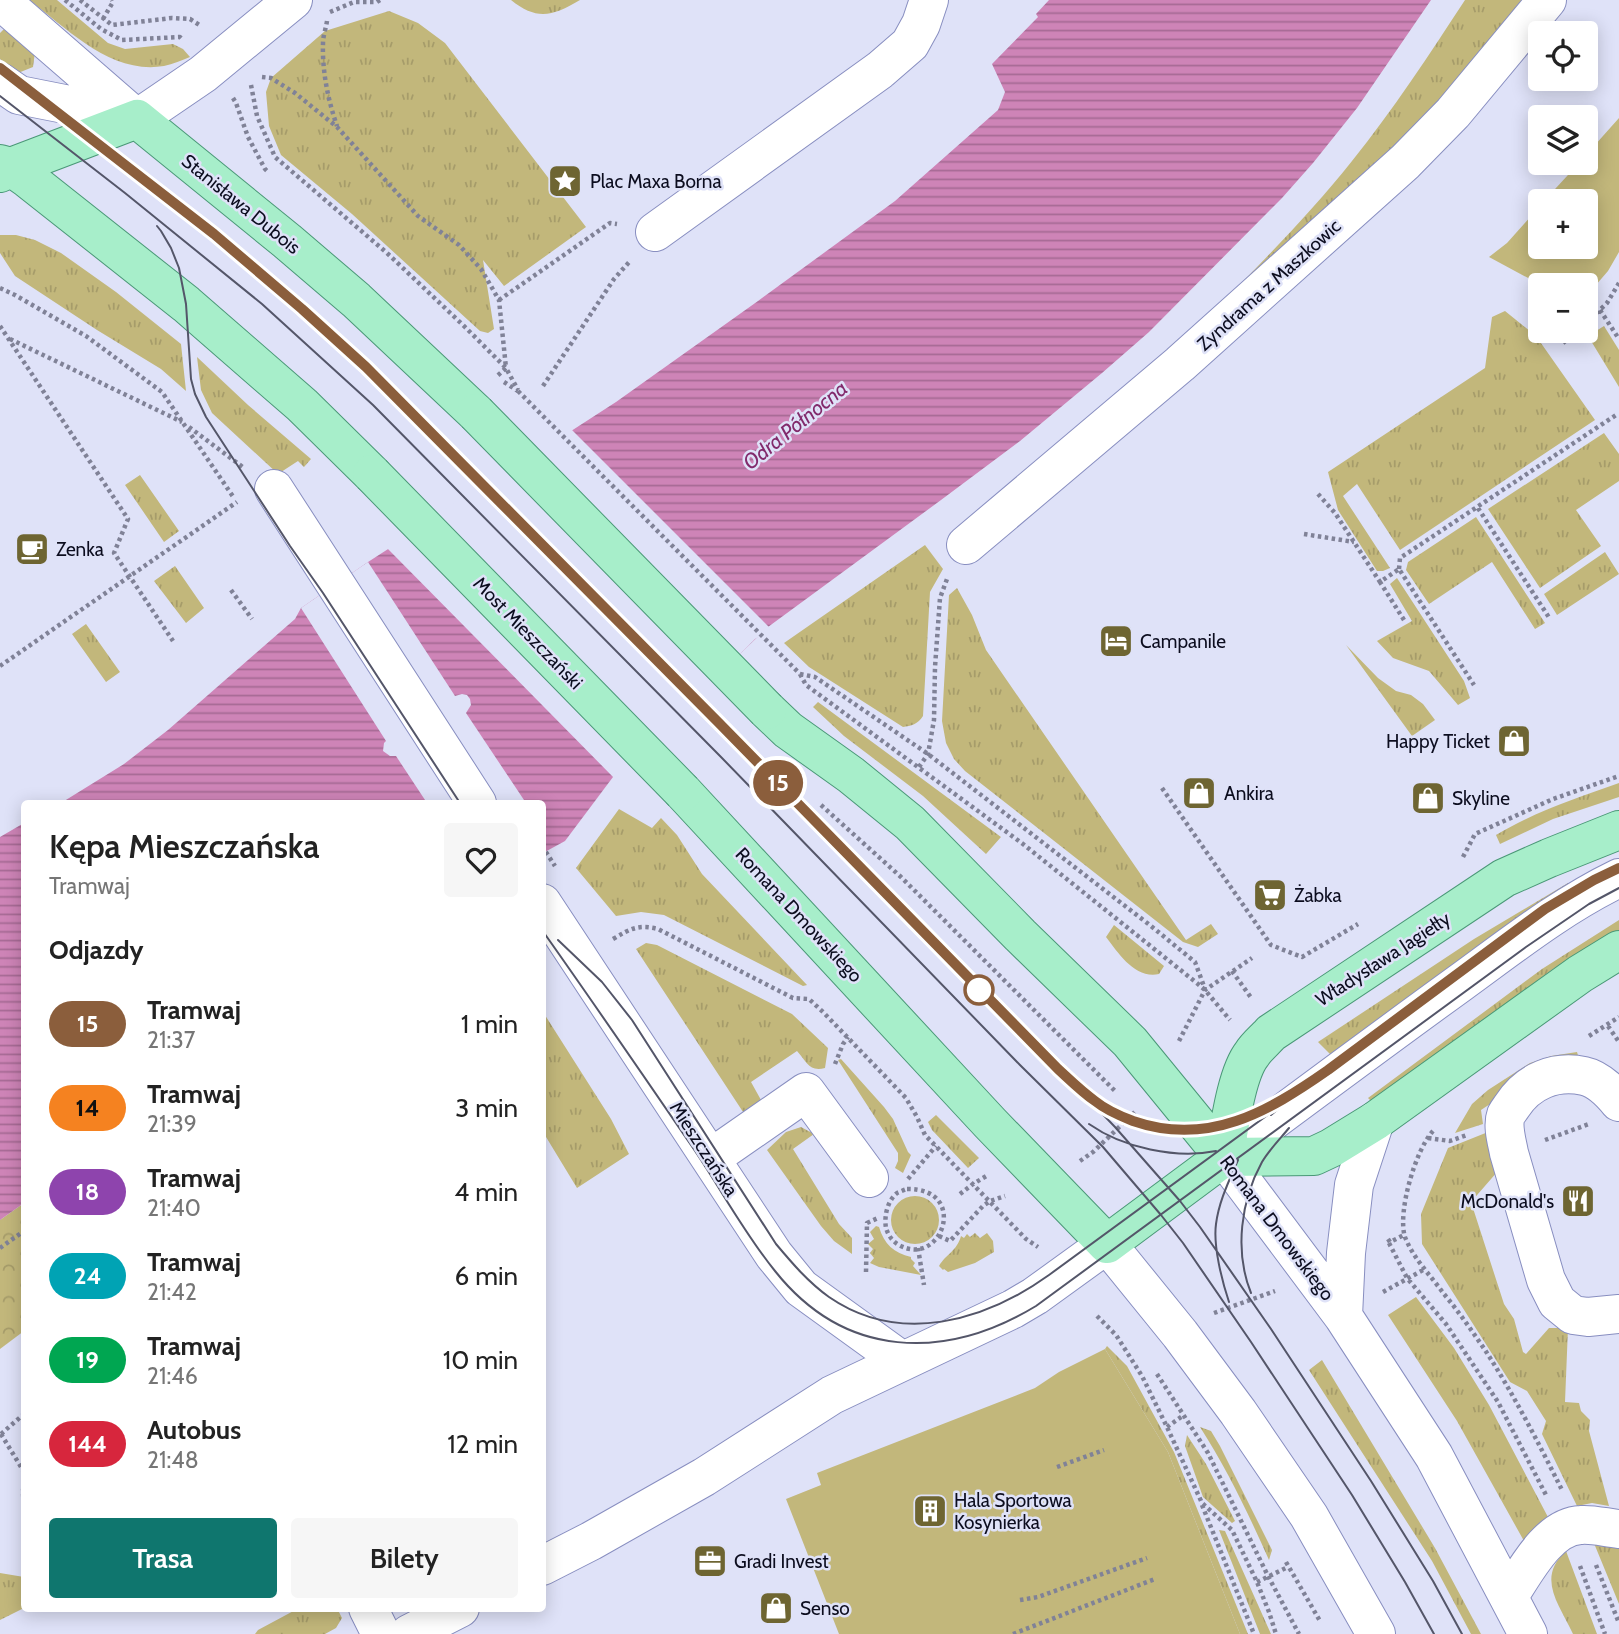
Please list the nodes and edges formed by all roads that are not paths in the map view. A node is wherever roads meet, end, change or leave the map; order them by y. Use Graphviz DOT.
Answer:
graph roads {
  1 [pos="0,0"];
  2 [pos="293,0"];
  3 [pos="929,0"];
  4 [pos="1547,0"];
  5 [pos="0,82"];
  6 [pos="137,119"];
  7 [pos="3,166"];
  8 [pos="655,232"];
  9 [pos="274,489"];
  10 [pos="966,545"];
  11 [pos="767,710"];
  12 [pos="683,792"];
  13 [pos="475,800"];
  14 [pos="1619,830"];
  15 [pos="1619,878"];
  16 [pos="546,909"];
  17 [pos="1619,950"];
  18 [pos="1619,1102"];
  19 [pos="1375,1121"];
  20 [pos="1224,1157"];
  21 [pos="711,1158"];
  22 [pos="869,1178"];
  23 [pos="1107,1244"];
  24 [pos="1619,1314"];
  25 [pos="1343,1316"];
  26 [pos="902,1362"];
  27 [pos="1619,1529"];
  28 [pos="546,1564"];
  29 [pos="1509,1595"];
  30 [pos="370,1612"];
  31 [pos="452,1612"];
  32 [pos="381,1634"];
  33 [pos="409,1634"];
  34 [pos="1376,1634"];
  35 [pos="1528,1634"];
  1 -- 6 [label="street, Stanisława Dubois"];
  2 -- 6 [label="street"];
  3 -- 8 [label="street"];
  4 -- 10 [label="street, Zyndrama z Maszkowic"];
  5 -- 6 [label="street"];
  6 -- 7 [label="main road"];
  6 -- 11 [label="main road, Stanisława Dubois, bridge"];
  7 -- 12 [label="main road, Most Mieszczański, bridge"];
  9 -- 13 [label="street"];
  11 -- 20 [label="main road, Romana Dmowskiego"];
  12 -- 23 [label="main road, Romana Dmowskiego"];
  14 -- 20 [label="main road, Władysława Jagiełły"];
  15 -- 20 [label="street"];
  16 -- 21 [label="street, Mieszczańska"];
  17 -- 19 [label="main road"];
  18 -- 24 [label="street"];
  19 -- 20 [label="main road"];
  19 -- 25 [label="street"];
  20 -- 23 [label="main road"];
  20 -- 25 [label="street, Romana Dmowskiego"];
  21 -- 22 [label="street"];
  21 -- 26 [label="street, Mieszczańska"];
  23 -- 26 [label="street"];
  23 -- 34 [label="street, Romana Dmowskiego"];
  25 -- 29 [label="street, Romana Dmowskiego"];
  26 -- 28 [label="street"];
  27 -- 29 [label="street"];
  29 -- 35 [label="street, Romana Dmowskiego"];
  30 -- 32 [label="street"];
  31 -- 33 [label="street"];
}
